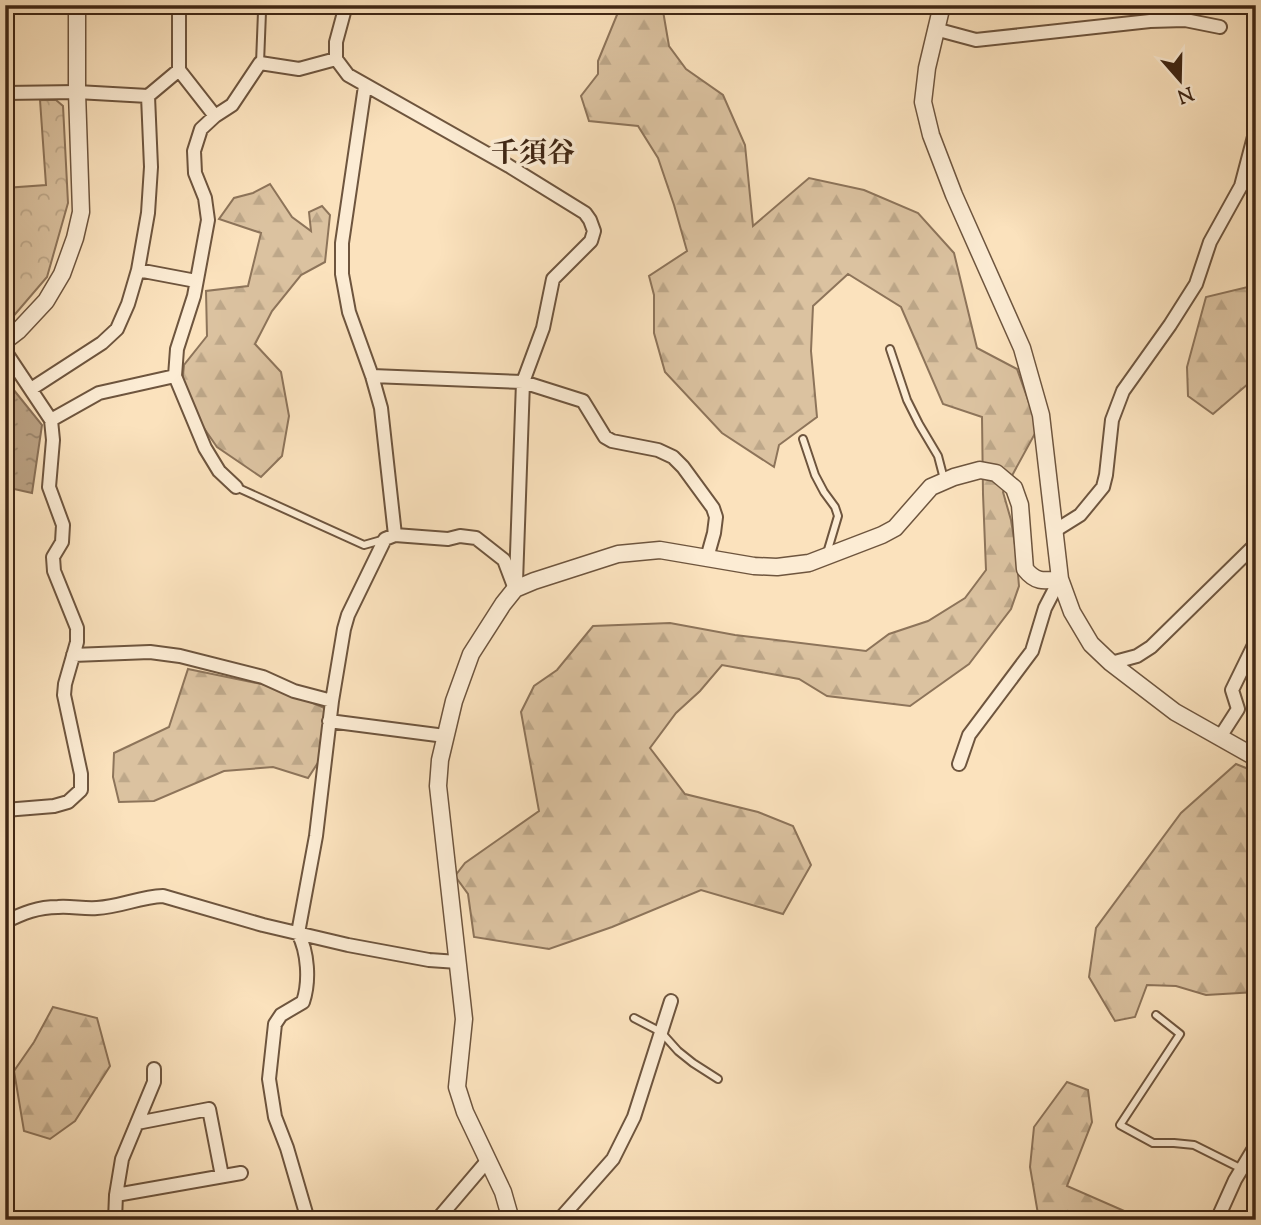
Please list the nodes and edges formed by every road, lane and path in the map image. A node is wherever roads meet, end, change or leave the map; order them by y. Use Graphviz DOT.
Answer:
graph roads {
  1 [pos="77,5"];
  2 [pos="179,5"];
  3 [pos="260,5"];
  4 [pos="346,5"];
  5 [pos="942,5"];
  6 [pos="1220,27"];
  7 [pos="935,29"];
  8 [pos="336,59"];
  9 [pos="260,63"];
  10 [pos="179,70"];
  11 [pos="365,86"];
  12 [pos="78,92"];
  13 [pos="5,93"];
  14 [pos="148,96"];
  15 [pos="215,116"];
  16 [pos="1256,129"];
  17 [pos="138,270"];
  18 [pos="196,281"];
  19 [pos="5,341"];
  20 [pos="890,349"];
  21 [pos="5,351"];
  22 [pos="175,376"];
  23 [pos="372,376"];
  24 [pos="523,382"];
  25 [pos="31,389"];
  26 [pos="51,420"];
  27 [pos="803,439"];
  28 [pos="944,481"];
  29 [pos="236,486"];
  30 [pos="1056,530"];
  31 [pos="390,537"];
  32 [pos="1256,544"];
  33 [pos="826,556"];
  34 [pos="707,558"];
  35 [pos="1060,579"];
  36 [pos="515,589"];
  37 [pos="1254,645"];
  38 [pos="73,655"];
  39 [pos="1111,663"];
  40 [pos="332,701"];
  41 [pos="329,721"];
  42 [pos="445,736"];
  43 [pos="1220,737"];
  44 [pos="1256,759"];
  45 [pos="959,764"];
  46 [pos="5,810"];
  47 [pos="5,922"];
  48 [pos="298,933"];
  49 [pos="458,962"];
  50 [pos="671,1001"];
  51 [pos="1156,1016"];
  52 [pos="634,1018"];
  53 [pos="661,1032"];
  54 [pos="154,1069"];
  55 [pos="718,1079"];
  56 [pos="137,1123"];
  57 [pos="1256,1145"];
  58 [pos="488,1160"];
  59 [pos="1242,1169"];
  60 [pos="241,1173"];
  61 [pos="222,1176"];
  62 [pos="116,1195"];
  63 [pos="115,1220"];
  64 [pos="308,1220"];
  65 [pos="437,1220"];
  66 [pos="511,1220"];
  67 [pos="559,1220"];
  68 [pos="1217,1220"];
  1 -- 12 [label="street"];
  2 -- 10 [label="street"];
  3 -- 9 [label="lane"];
  4 -- 8 [label="street"];
  5 -- 7 [label="street"];
  6 -- 7 [label="street"];
  7 -- 30 [label="street"];
  8 -- 9 [label="street"];
  8 -- 11 [label="street"];
  9 -- 15 [label="street"];
  10 -- 14 [label="street"];
  10 -- 15 [label="street"];
  11 -- 23 [label="street"];
  11 -- 24 [label="street"];
  12 -- 13 [label="street"];
  12 -- 14 [label="street"];
  12 -- 19 [label="street"];
  14 -- 17 [label="street"];
  15 -- 18 [label="street"];
  16 -- 30 [label="street"];
  17 -- 18 [label="street"];
  17 -- 25 [label="street"];
  18 -- 22 [label="street"];
  20 -- 28 [label="lane"];
  21 -- 25 [label="street"];
  22 -- 26 [label="street"];
  22 -- 29 [label="street"];
  23 -- 24 [label="street"];
  23 -- 31 [label="street"];
  24 -- 34 [label="street"];
  24 -- 36 [label="street"];
  25 -- 26 [label="street"];
  26 -- 38 [label="street"];
  27 -- 33 [label="lane"];
  28 -- 33 [label="street"];
  28 -- 35 [label="street"];
  29 -- 31 [label="lane"];
  30 -- 35 [label="street"];
  31 -- 36 [label="street"];
  31 -- 40 [label="street"];
  32 -- 39 [label="street"];
  33 -- 34 [label="street"];
  34 -- 36 [label="street"];
  35 -- 39 [label="street"];
  35 -- 45 [label="street"];
  36 -- 42 [label="street"];
  37 -- 43 [label="street"];
  38 -- 40 [label="street"];
  38 -- 46 [label="street"];
  39 -- 43 [label="street"];
  40 -- 41 [label="street"];
  41 -- 42 [label="street"];
  41 -- 48 [label="street"];
  42 -- 49 [label="street"];
  43 -- 44 [label="street"];
  47 -- 48 [label="street"];
  48 -- 49 [label="street"];
  48 -- 64 [label="street"];
  49 -- 58 [label="street"];
  50 -- 53 [label="street"];
  51 -- 59 [label="lane"];
  52 -- 53 [label="lane"];
  53 -- 55 [label="lane"];
  53 -- 67 [label="street"];
  54 -- 56 [label="street"];
  56 -- 61 [label="street"];
  56 -- 62 [label="street"];
  57 -- 59 [label="street"];
  58 -- 65 [label="street"];
  58 -- 66 [label="street"];
  59 -- 68 [label="street"];
  60 -- 61 [label="street"];
  61 -- 62 [label="street"];
  62 -- 63 [label="street"];
}
